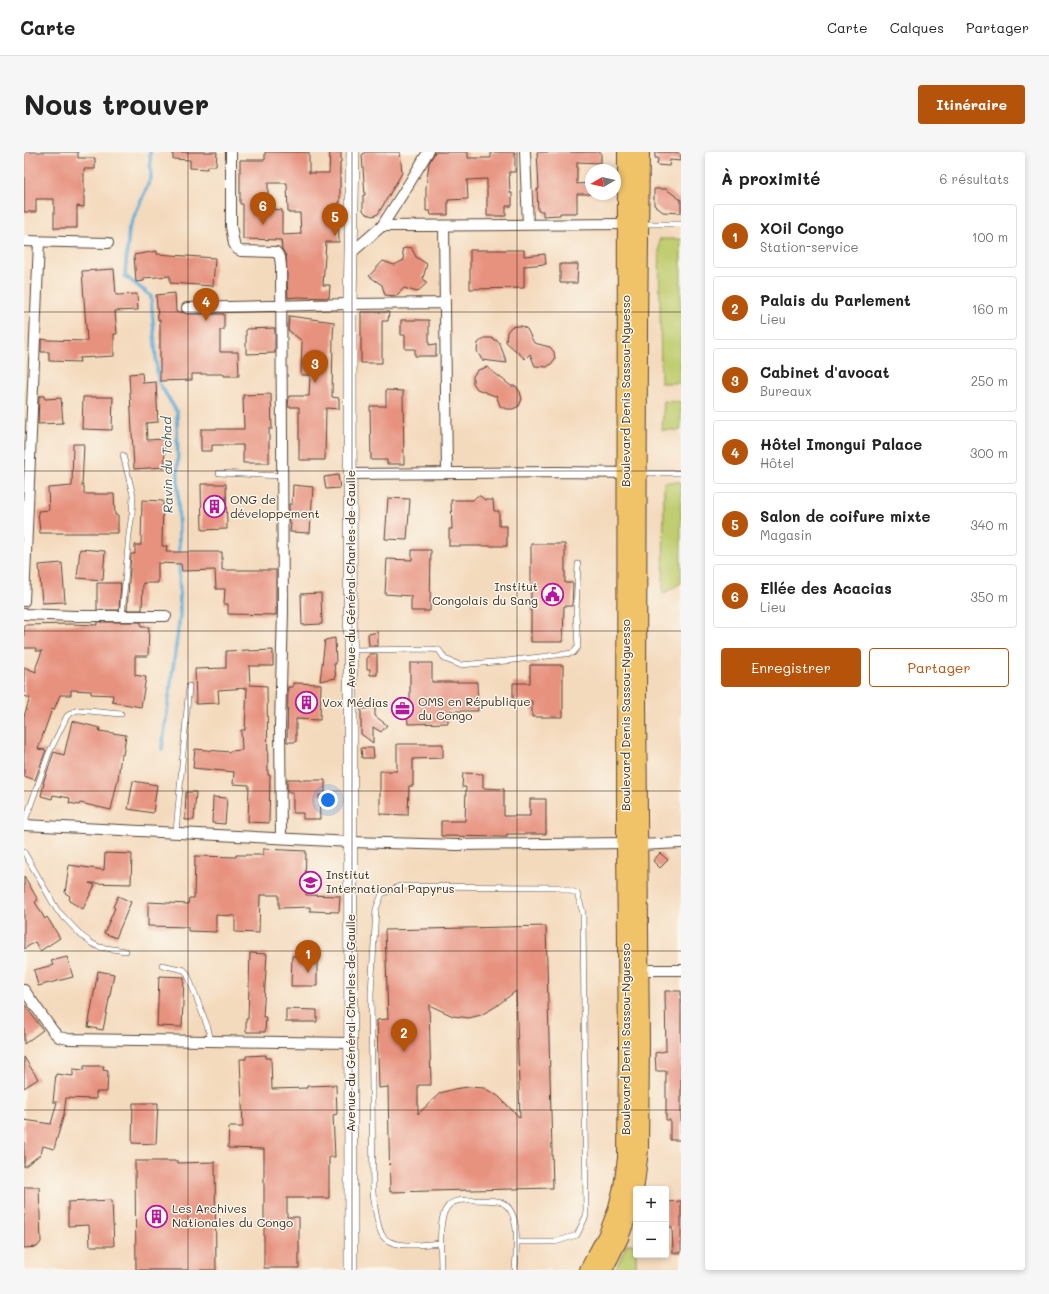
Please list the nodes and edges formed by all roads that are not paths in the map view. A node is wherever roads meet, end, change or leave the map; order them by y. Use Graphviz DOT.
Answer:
graph roads {
  1 [pos="231,152"];
  2 [pos="353,152"];
  3 [pos="428,152"];
  4 [pos="525,152"];
  5 [pos="626,152"];
  6 [pos="641,152"];
  7 [pos="633,224"];
  8 [pos="681,224"];
  9 [pos="528,225"];
  10 [pos="382,226"];
  11 [pos="444,226"];
  12 [pos="24,241"];
  13 [pos="39,242"];
  14 [pos="108,242"];
  15 [pos="351,253"];
  16 [pos="445,303"];
  17 [pos="350,304"];
  18 [pos="281,306"];
  19 [pos="187,308"];
  20 [pos="123,454"];
  21 [pos="219,473"];
  22 [pos="447,473"];
  23 [pos="632,473"];
  24 [pos="681,473"];
  25 [pos="351,474"];
  26 [pos="282,476"];
  27 [pos="578,564"];
  28 [pos="24,601"];
  29 [pos="24,614"];
  30 [pos="122,616"];
  31 [pos="166,616"];
  32 [pos="351,650"];
  33 [pos="189,686"];
  34 [pos="121,714"];
  35 [pos="24,824"];
  36 [pos="176,832"];
  37 [pos="281,838"];
  38 [pos="351,842"];
  39 [pos="681,843"];
  40 [pos="632,844"];
  41 [pos="24,852"];
  42 [pos="126,951"];
  43 [pos="162,964"];
  44 [pos="640,970"];
  45 [pos="681,970"];
  46 [pos="24,990"];
  47 [pos="211,1041"];
  48 [pos="350,1043"];
  49 [pos="516,1242"];
  50 [pos="441,1243"];
  51 [pos="351,1270"];
  52 [pos="441,1270"];
  53 [pos="515,1270"];
  54 [pos="588,1270"];
  55 [pos="604,1270"];
  1 -- 18 [label="street"];
  2 -- 15 [label="street, Avenue du Général Charles de Gaulle"];
  3 -- 10 [label="street"];
  4 -- 9 [label="street"];
  5 -- 7 [label="main road, Boulevard Denis Sassou-Nguesso"];
  6 -- 7 [label="main road, Boulevard Denis Sassou-Nguesso"];
  7 -- 8 [label="lane"];
  7 -- 9 [label="street"];
  7 -- 23 [label="main road, Boulevard Denis Sassou-Nguesso"];
  9 -- 11 [label="street"];
  10 -- 11 [label="street"];
  10 -- 15 [label="street"];
  11 -- 16 [label="street"];
  12 -- 13 [label="street"];
  13 -- 14 [label="street"];
  13 -- 28 [label="street"];
  15 -- 17 [label="street, Avenue du Général Charles de Gaulle"];
  16 -- 17 [label="street"];
  16 -- 22 [label="street"];
  17 -- 18 [label="street"];
  17 -- 25 [label="street, Avenue du Général Charles de Gaulle"];
  18 -- 19 [label="street"];
  18 -- 26 [label="street"];
  20 -- 30 [label="lane"];
  21 -- 26 [label="lane"];
  22 -- 23 [label="street"];
  22 -- 25 [label="street"];
  23 -- 24 [label="lane"];
  23 -- 40 [label="main road, Boulevard Denis Sassou-Nguesso"];
  25 -- 32 [label="street, Avenue du Général Charles de Gaulle"];
  26 -- 37 [label="street"];
  27 -- 32 [label="lane"];
  29 -- 30 [label="street"];
  30 -- 31 [label="street"];
  32 -- 38 [label="street, Avenue du Général Charles de Gaulle"];
  33 -- 36 [label="lane"];
  34 -- 35 [label="lane"];
  35 -- 36 [label="street"];
  36 -- 37 [label="street"];
  37 -- 38 [label="street"];
  38 -- 40 [label="street"];
  38 -- 48 [label="street, Avenue du Général Charles de Gaulle"];
  39 -- 40 [label="street"];
  40 -- 44 [label="main road, Boulevard Denis Sassou-Nguesso"];
  40 -- 54 [label="main road, Boulevard Denis Sassou-Nguesso"];
  41 -- 42 [label="lane"];
  43 -- 47 [label="lane"];
  44 -- 45 [label="street"];
  44 -- 55 [label="main road, Boulevard Denis Sassou-Nguesso"];
  46 -- 47 [label="street"];
  47 -- 48 [label="street"];
  48 -- 51 [label="street, Avenue du Général Charles de Gaulle"];
  49 -- 50 [label="lane"];
  49 -- 50 [label="lane"];
  49 -- 53 [label="lane"];
  50 -- 52 [label="lane"];
}
